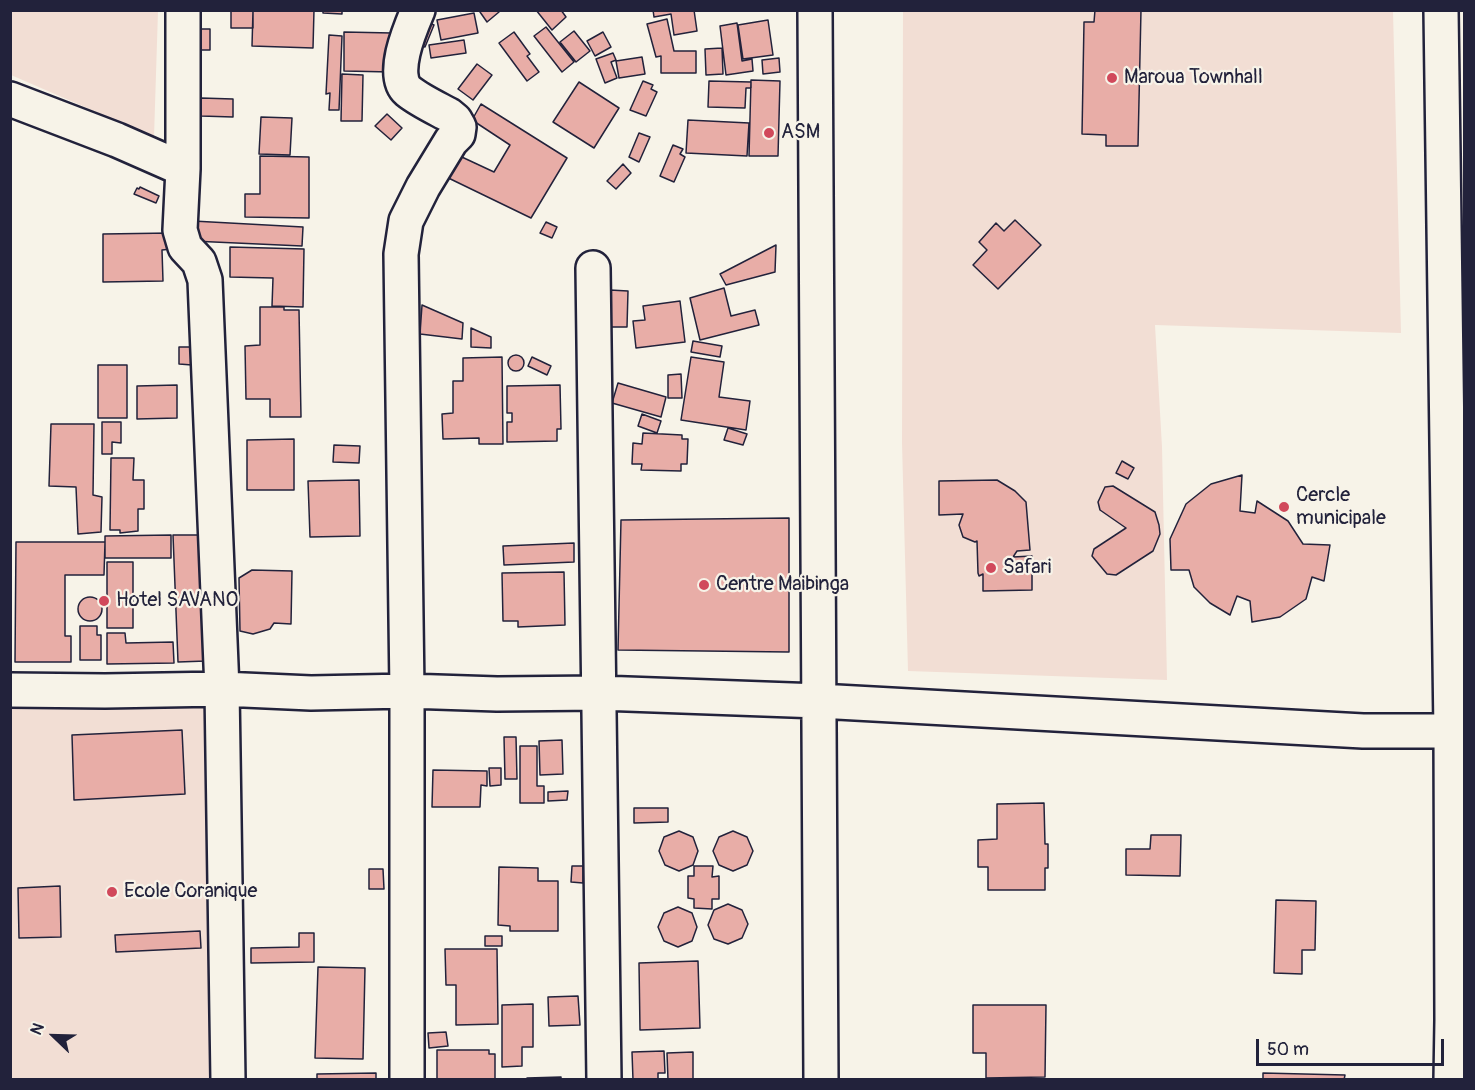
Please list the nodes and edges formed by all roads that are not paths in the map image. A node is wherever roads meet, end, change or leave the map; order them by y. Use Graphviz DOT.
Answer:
graph roads {
  1 [pos="183,10"];
  2 [pos="418,10"];
  3 [pos="815,10"];
  4 [pos="1442,10"];
  5 [pos="10,99"];
  6 [pos="183,169"];
  7 [pos="593,268"];
  8 [pos="222,689"];
  9 [pos="10,690"];
  10 [pos="407,691"];
  11 [pos="600,693"];
  12 [pos="819,701"];
  13 [pos="1458,731"];
  14 [pos="228,1080"];
  15 [pos="407,1080"];
  16 [pos="604,1080"];
  17 [pos="821,1080"];
  18 [pos="1450,1080"];
  1 -- 6 [label="street"];
  2 -- 10 [label="street"];
  3 -- 12 [label="street"];
  4 -- 13 [label="street"];
  5 -- 6 [label="street"];
  6 -- 8 [label="street"];
  7 -- 11 [label="street"];
  8 -- 9 [label="street"];
  8 -- 10 [label="street"];
  8 -- 14 [label="street"];
  10 -- 11 [label="street"];
  10 -- 15 [label="street"];
  11 -- 12 [label="street"];
  11 -- 16 [label="street"];
  12 -- 13 [label="street"];
  12 -- 17 [label="street"];
  13 -- 18 [label="street"];
}
